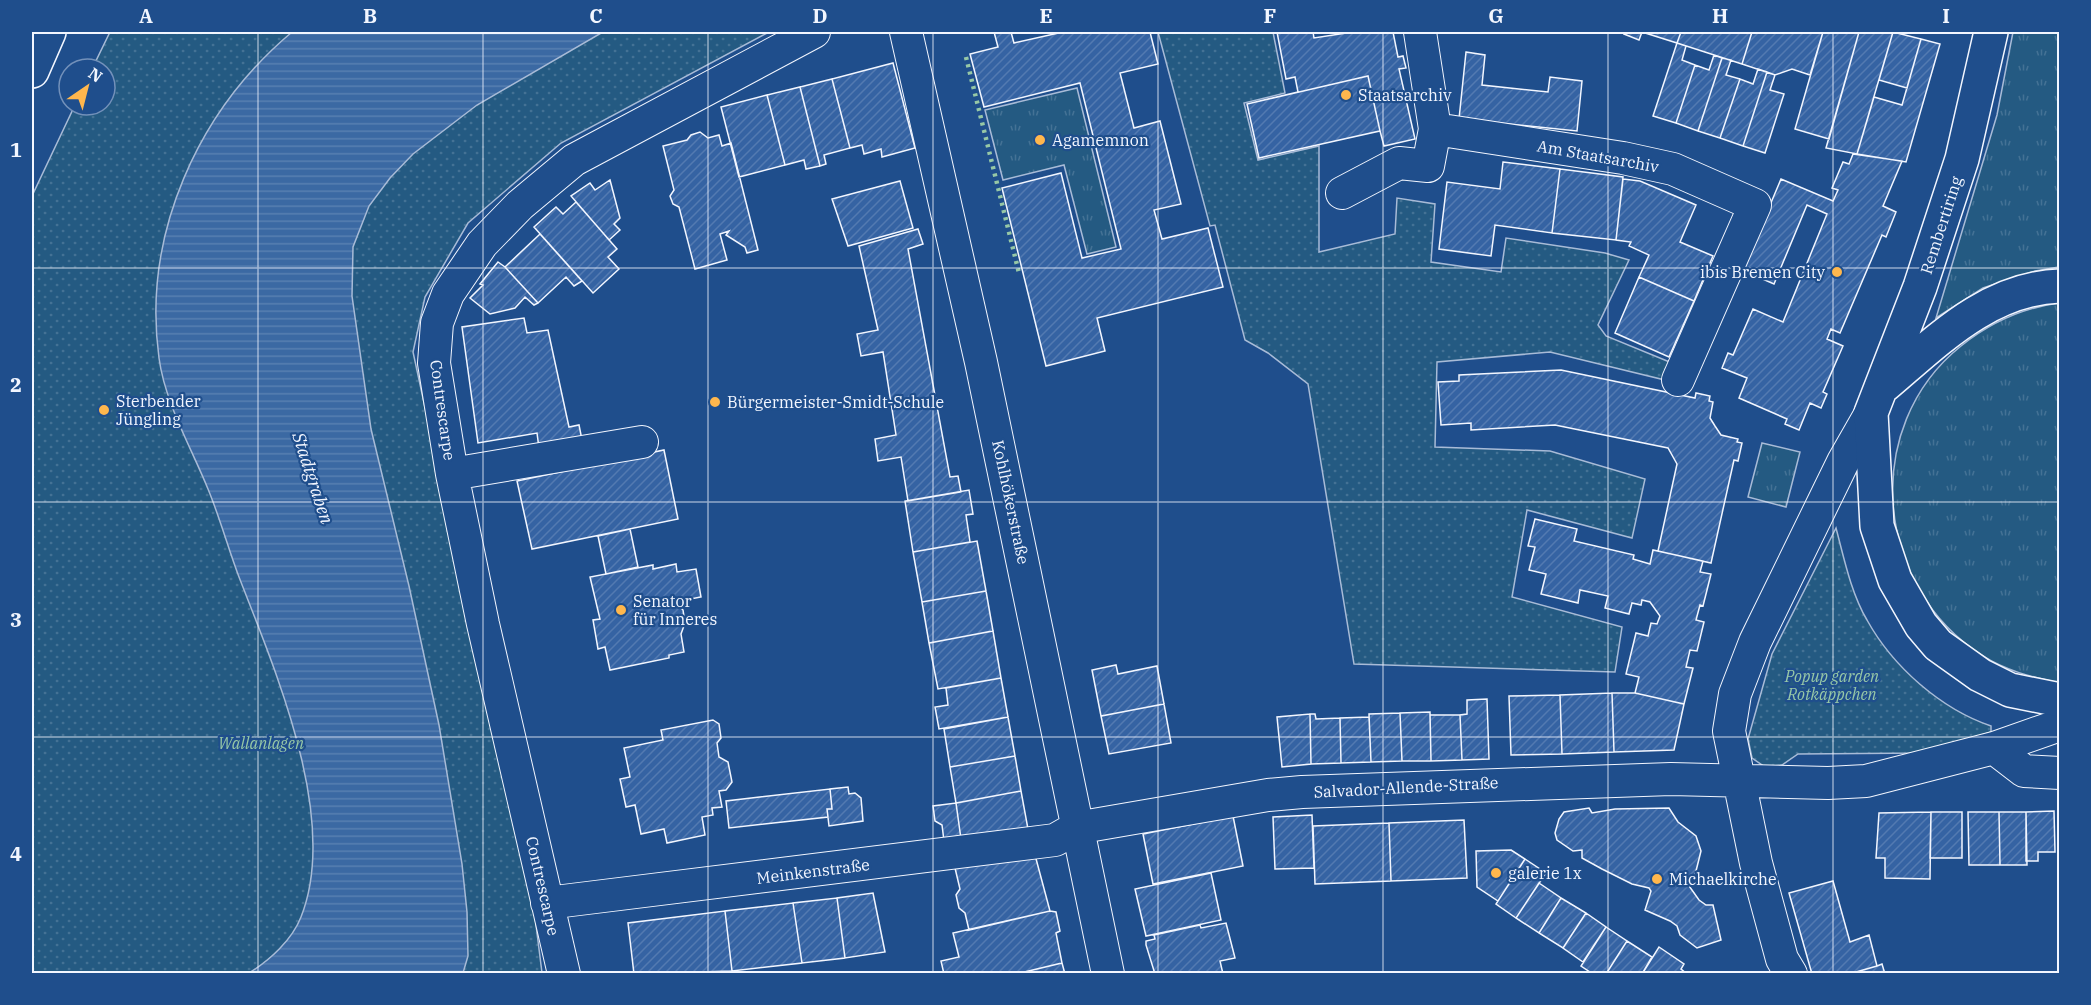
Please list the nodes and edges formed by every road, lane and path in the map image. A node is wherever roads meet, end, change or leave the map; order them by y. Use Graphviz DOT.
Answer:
graph roads {
  1 [pos="50,32"];
  2 [pos="814,32"];
  3 [pos="907,32"];
  4 [pos="1420,32"];
  5 [pos="1986,33"];
  6 [pos="32,70"];
  7 [pos="1435,129"];
  8 [pos="1342,194"];
  9 [pos="2060,286"];
  10 [pos="1678,380"];
  11 [pos="1877,400"];
  12 [pos="642,442"];
  13 [pos="453,474"];
  14 [pos="2060,700"];
  15 [pos="2060,725"];
  16 [pos="1994,748"];
  17 [pos="2060,773"];
  18 [pos="1740,781"];
  19 [pos="1076,828"];
  20 [pos="546,903"];
  21 [pos="564,974"];
  22 [pos="1108,974"];
  23 [pos="1791,974"];
  1 -- 6 [label="main road"];
  2 -- 13 [label="street, Contrescarpe"];
  3 -- 19 [label="street, Kohlhökerstraße"];
  4 -- 7 [label="street"];
  5 -- 11 [label="main road, Rembertiring"];
  7 -- 8 [label="street"];
  7 -- 10 [label="street, Am Staatsarchiv"];
  9 -- 11 [label="main road"];
  11 -- 14 [label="main road, Rembertiring"];
  11 -- 18 [label="street, Rembertiring"];
  12 -- 13 [label="street"];
  13 -- 20 [label="street, Contrescarpe"];
  15 -- 16 [label="street, Salvador-Allende-Straße"];
  16 -- 17 [label="street"];
  16 -- 18 [label="street, Salvador-Allende-Straße"];
  18 -- 19 [label="street, Salvador-Allende-Straße"];
  18 -- 23 [label="street, Rembertiring"];
  19 -- 20 [label="street, Meinkenstraße"];
  19 -- 22 [label="street, Kohlhökerstraße"];
  20 -- 21 [label="street, Contrescarpe"];
}
